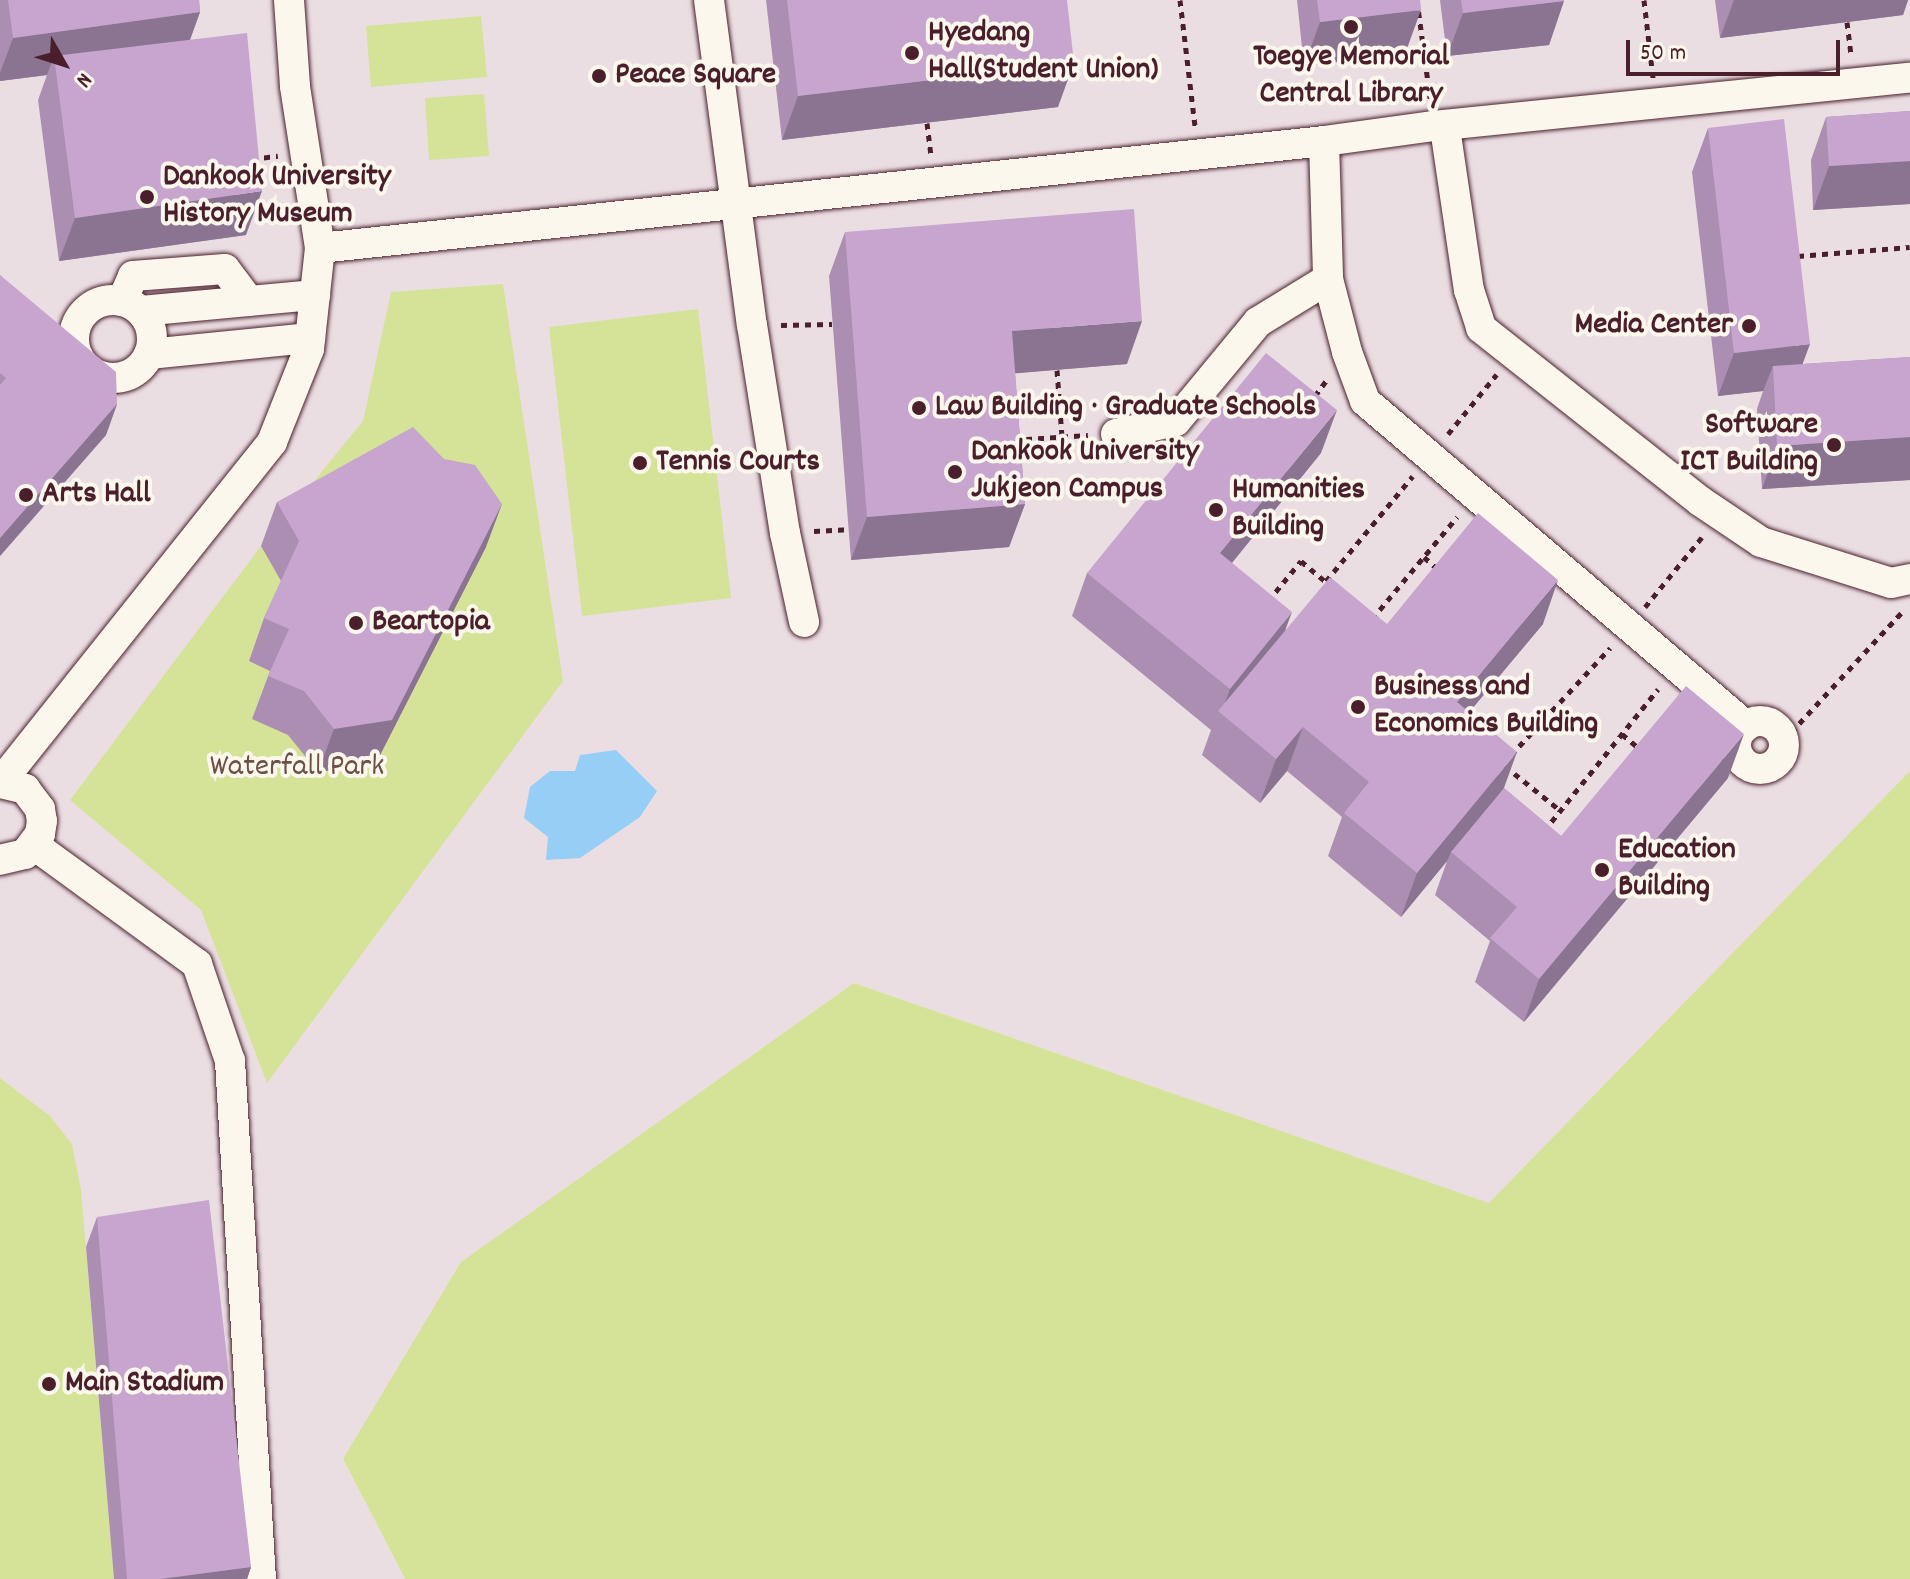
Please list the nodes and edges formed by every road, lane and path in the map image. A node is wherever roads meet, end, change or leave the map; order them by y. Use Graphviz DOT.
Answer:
graph roads {
  1 [pos="289,0"];
  2 [pos="709,0"];
  3 [pos="1180,0"];
  4 [pos="1417,0"];
  5 [pos="1644,0"];
  6 [pos="1910,78"];
  7 [pos="1656,105"];
  8 [pos="1440,127"];
  9 [pos="1324,141"];
  10 [pos="306,154"];
  11 [pos="1199,154"];
  12 [pos="239,160"];
  13 [pos="734,204"];
  14 [pos="1796,245"];
  15 [pos="1910,247"];
  16 [pos="320,248"];
  17 [pos="1798,256"];
  18 [pos="1791,263"];
  19 [pos="1328,279"];
  20 [pos="315,295"];
  21 [pos="132,306"];
  22 [pos="832,324"];
  23 [pos="752,325"];
  24 [pos="310,338"];
  25 [pos="1347,352"];
  26 [pos="149,354"];
  27 [pos="1514,355"];
  28 [pos="1057,370"];
  29 [pos="1310,404"];
  30 [pos="1116,434"];
  31 [pos="1062,437"];
  32 [pos="1001,440"];
  33 [pos="1430,455"];
  34 [pos="1476,494"];
  35 [pos="1395,497"];
  36 [pos="1720,514"];
  37 [pos="1424,557"];
  38 [pos="1447,577"];
  39 [pos="1910,579"];
  40 [pos="1326,581"];
  41 [pos="1337,591"];
  42 [pos="1258,592"];
  43 [pos="1269,600"];
  44 [pos="1910,603"];
  45 [pos="1260,610"];
  46 [pos="1281,610"];
  47 [pos="1361,610"];
  48 [pos="804,622"];
  49 [pos="1629,626"];
  50 [pos="1677,666"];
  51 [pos="1590,668"];
  52 [pos="1746,726"];
  53 [pos="1622,734"];
  54 [pos="1783,741"];
  55 [pos="1648,756"];
  56 [pos="1503,764"];
  57 [pos="1495,774"];
  58 [pos="0,783"];
  59 [pos="1561,811"];
  60 [pos="1540,836"];
  61 [pos="34,845"];
  62 [pos="0,860"];
  63 [pos="261,1579"];
  1 -- 10 [label="lane"];
  2 -- 13 [label="lane"];
  3 -- 11 [label="path"];
  4 -- 8 [label="path"];
  5 -- 7 [label="path"];
  6 -- 7 [label="lane"];
  7 -- 8 [label="lane"];
  8 -- 9 [label="lane"];
  8 -- 27 [label="lane"];
  9 -- 11 [label="lane"];
  9 -- 19 [label="lane"];
  10 -- 12 [label="path"];
  10 -- 16 [label="lane"];
  11 -- 13 [label="lane"];
  13 -- 16 [label="lane"];
  13 -- 23 [label="lane"];
  14 -- 17 [label="path"];
  15 -- 17 [label="path"];
  16 -- 20 [label="lane"];
  17 -- 18 [label="path"];
  19 -- 25 [label="lane"];
  19 -- 30 [label="lane"];
  20 -- 21 [label="lane"];
  20 -- 24 [label="lane"];
  21 -- 26 [label="lane"];
  21 -- 26 [label="lane"];
  22 -- 23 [label="path"];
  23 -- 48 [label="lane"];
  24 -- 26 [label="lane"];
  24 -- 58 [label="lane"];
  25 -- 29 [label="path"];
  25 -- 33 [label="lane"];
  27 -- 33 [label="path"];
  27 -- 36 [label="lane"];
  28 -- 31 [label="path"];
  30 -- 31 [label="path"];
  31 -- 32 [label="path"];
  33 -- 34 [label="lane"];
  34 -- 37 [label="path"];
  34 -- 49 [label="lane"];
  35 -- 40 [label="path"];
  36 -- 39 [label="lane"];
  36 -- 49 [label="path"];
  37 -- 38 [label="path"];
  37 -- 47 [label="path"];
  40 -- 41 [label="path"];
  40 -- 43 [label="path"];
  42 -- 43 [label="path"];
  43 -- 45 [label="path"];
  43 -- 46 [label="path"];
  44 -- 54 [label="path"];
  49 -- 50 [label="lane"];
  50 -- 52 [label="lane"];
  50 -- 53 [label="path"];
  51 -- 56 [label="path"];
  52 -- 54 [label="lane"];
  52 -- 54 [label="lane"];
  53 -- 55 [label="path"];
  53 -- 59 [label="path"];
  56 -- 57 [label="path"];
  56 -- 59 [label="path"];
  58 -- 61 [label="lane"];
  59 -- 60 [label="path"];
  61 -- 62 [label="lane"];
  61 -- 63 [label="lane"];
}
